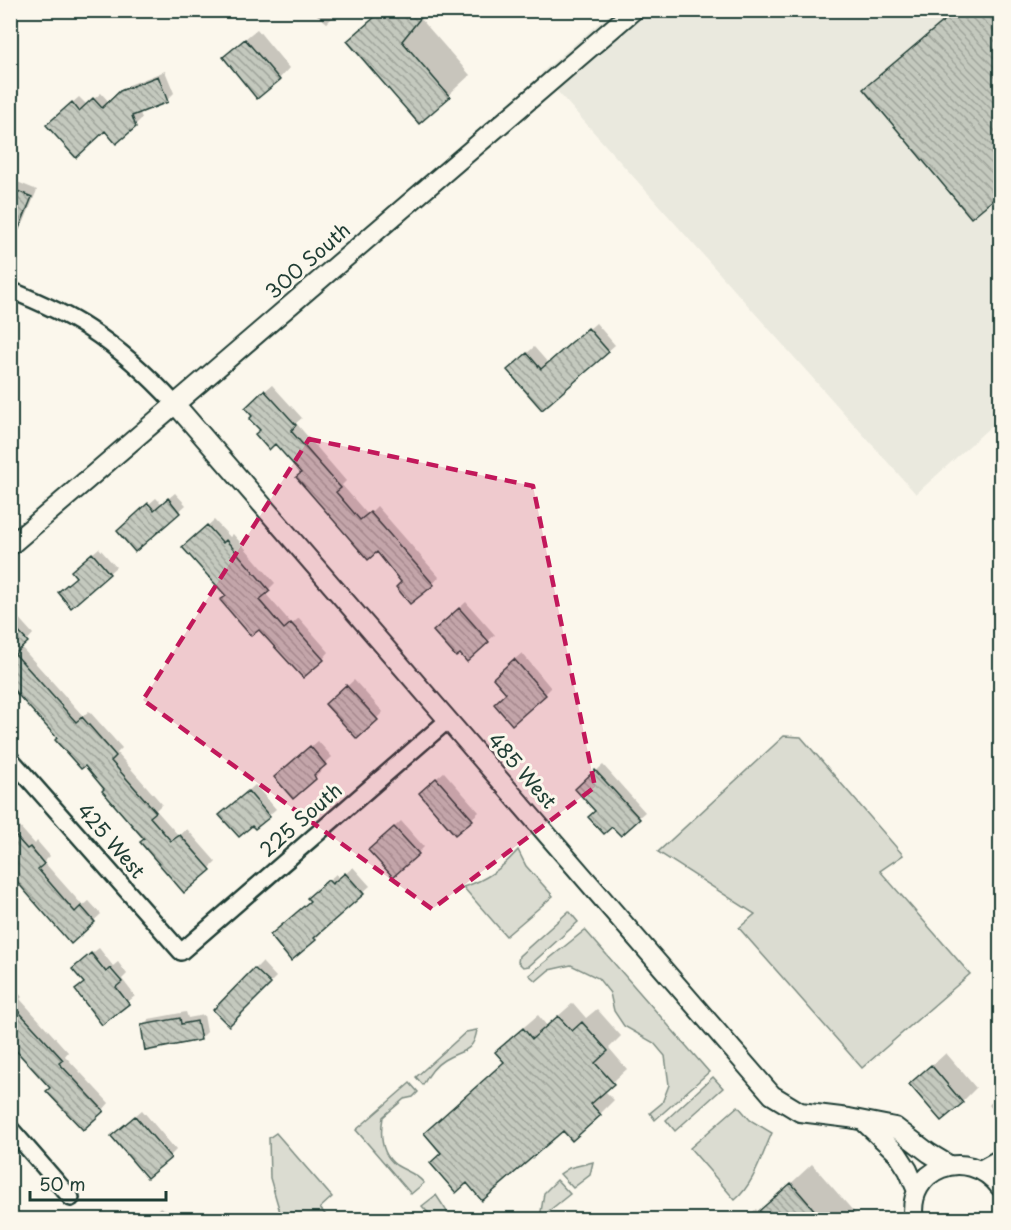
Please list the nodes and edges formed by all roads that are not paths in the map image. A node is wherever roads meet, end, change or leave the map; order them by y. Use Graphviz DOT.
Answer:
graph roads {
  1 [pos="634,10"];
  2 [pos="10,290"];
  3 [pos="175,404"];
  4 [pos="10,546"];
  5 [pos="448,720"];
  6 [pos="10,758"];
  7 [pos="181,952"];
  8 [pos="863,1121"];
  9 [pos="10,1128"];
  10 [pos="1000,1159"];
  11 [pos="949,1166"];
  12 [pos="982,1169"];
  13 [pos="1000,1187"];
  14 [pos="917,1191"];
  15 [pos="71,1198"];
  16 [pos="914,1220"];
  1 -- 3 [label="street, 300 South"];
  2 -- 3 [label="street"];
  3 -- 4 [label="street, 300 South"];
  3 -- 5 [label="street, 485 West"];
  5 -- 7 [label="street, 225 South"];
  5 -- 8 [label="street, 485 West"];
  6 -- 7 [label="street, 425 West"];
  8 -- 11 [label="street, 485 West"];
  8 -- 14 [label="street"];
  9 -- 15 [label="street"];
  10 -- 12 [label="street"];
  11 -- 12 [label="street"];
  11 -- 14 [label="street"];
  12 -- 13 [label="street"];
  14 -- 16 [label="street"];
}
